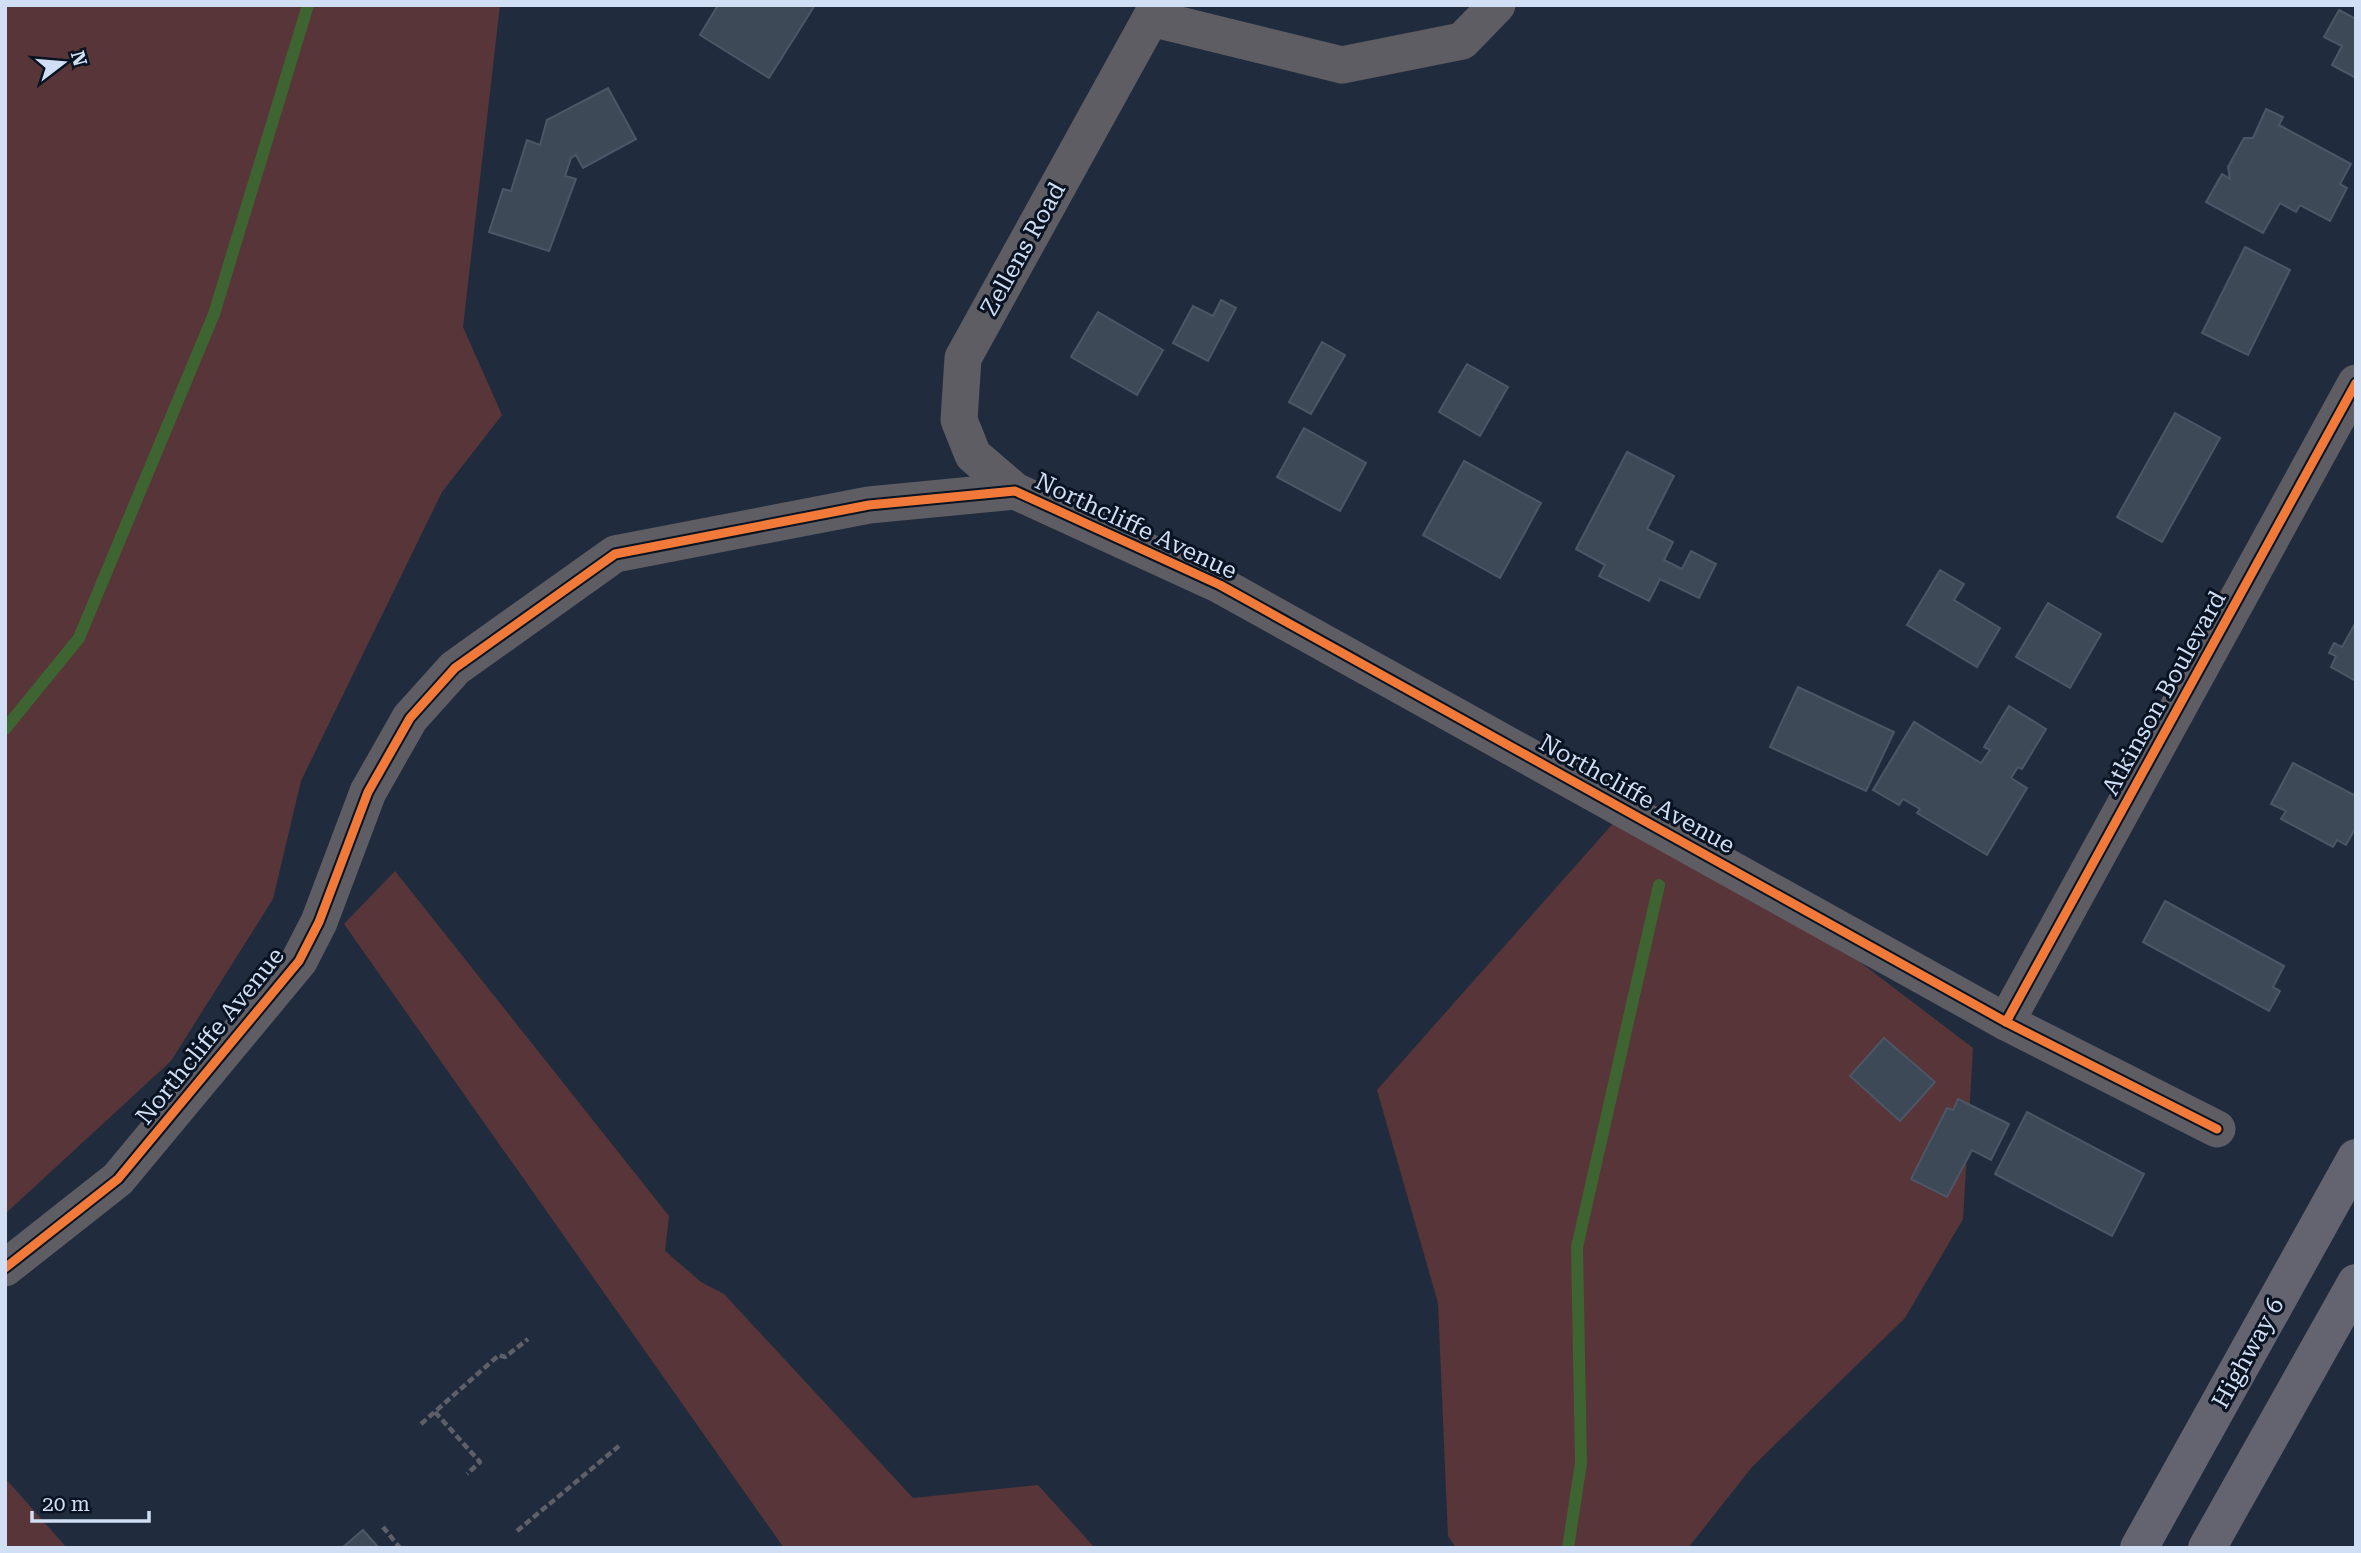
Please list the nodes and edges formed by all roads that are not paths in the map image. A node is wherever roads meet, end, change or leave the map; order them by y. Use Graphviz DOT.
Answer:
graph roads {
  1 [pos="1497,5"];
  2 [pos="1155,11"];
  3 [pos="2356,383"];
  4 [pos="1015,491"];
  5 [pos="2006,1022"];
  6 [pos="2217,1129"];
  7 [pos="2356,1158"];
  8 [pos="5,1268"];
  9 [pos="2356,1283"];
  10 [pos="2139,1548"];
  11 [pos="2207,1548"];
  1 -- 2 [label="street"];
  2 -- 4 [label="street, Zellens Road"];
  3 -- 5 [label="street, Atkinson Boulevard"];
  4 -- 5 [label="street, Northcliffe Avenue"];
  4 -- 8 [label="street, Northcliffe Avenue"];
  5 -- 6 [label="street, Northcliffe Avenue"];
  7 -- 10 [label="highway, Highway 6"];
  9 -- 11 [label="highway"];
}
